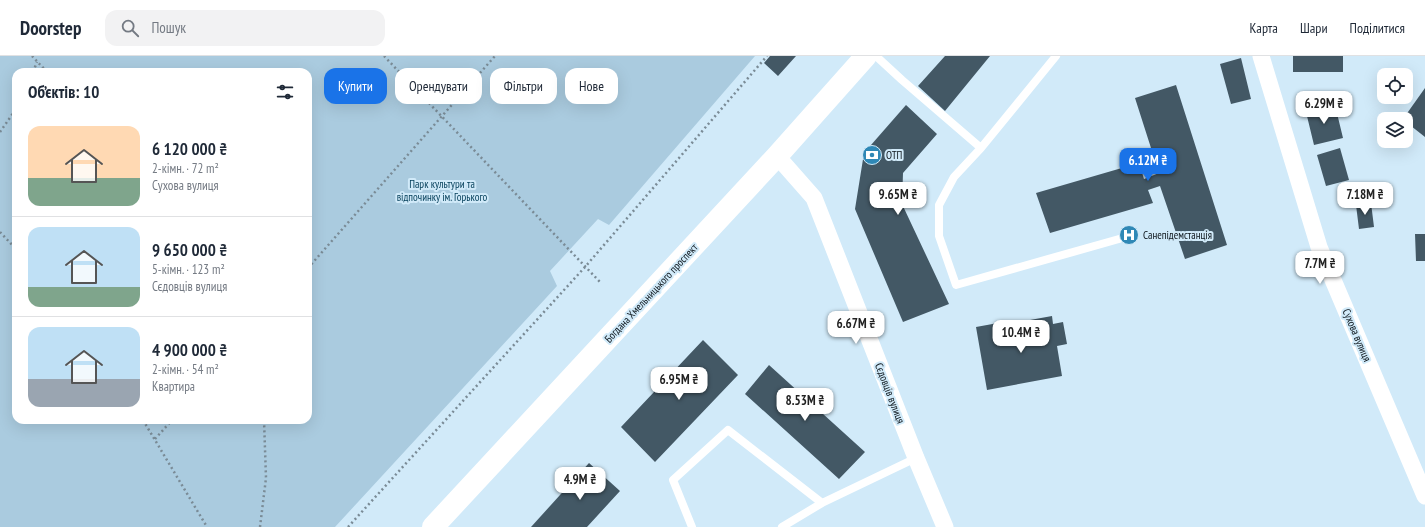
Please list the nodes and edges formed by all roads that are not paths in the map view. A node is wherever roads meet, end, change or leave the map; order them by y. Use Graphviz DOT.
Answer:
graph roads {
  1 [pos="866,56"];
  2 [pos="876,56"];
  3 [pos="1056,56"];
  4 [pos="1261,56"];
  5 [pos="981,148"];
  6 [pos="777,156"];
  7 [pos="1119,239"];
  8 [pos="916,458"];
  9 [pos="1425,496"];
  10 [pos="822,503"];
  11 [pos="442,524"];
  12 [pos="692,527"];
  13 [pos="782,527"];
  14 [pos="945,527"];
  1 -- 6 [label="highway, Богдана Хмельницького проспект"];
  2 -- 5 [label="lane"];
  3 -- 5 [label="lane"];
  4 -- 9 [label="street, Сухова вулиця"];
  5 -- 7 [label="lane"];
  6 -- 8 [label="street, Сєдовців вулиця"];
  6 -- 11 [label="highway, Богдана Хмельницького проспект"];
  8 -- 10 [label="lane"];
  8 -- 14 [label="street, Сєдовців вулиця"];
  10 -- 12 [label="lane"];
  10 -- 13 [label="lane"];
}
